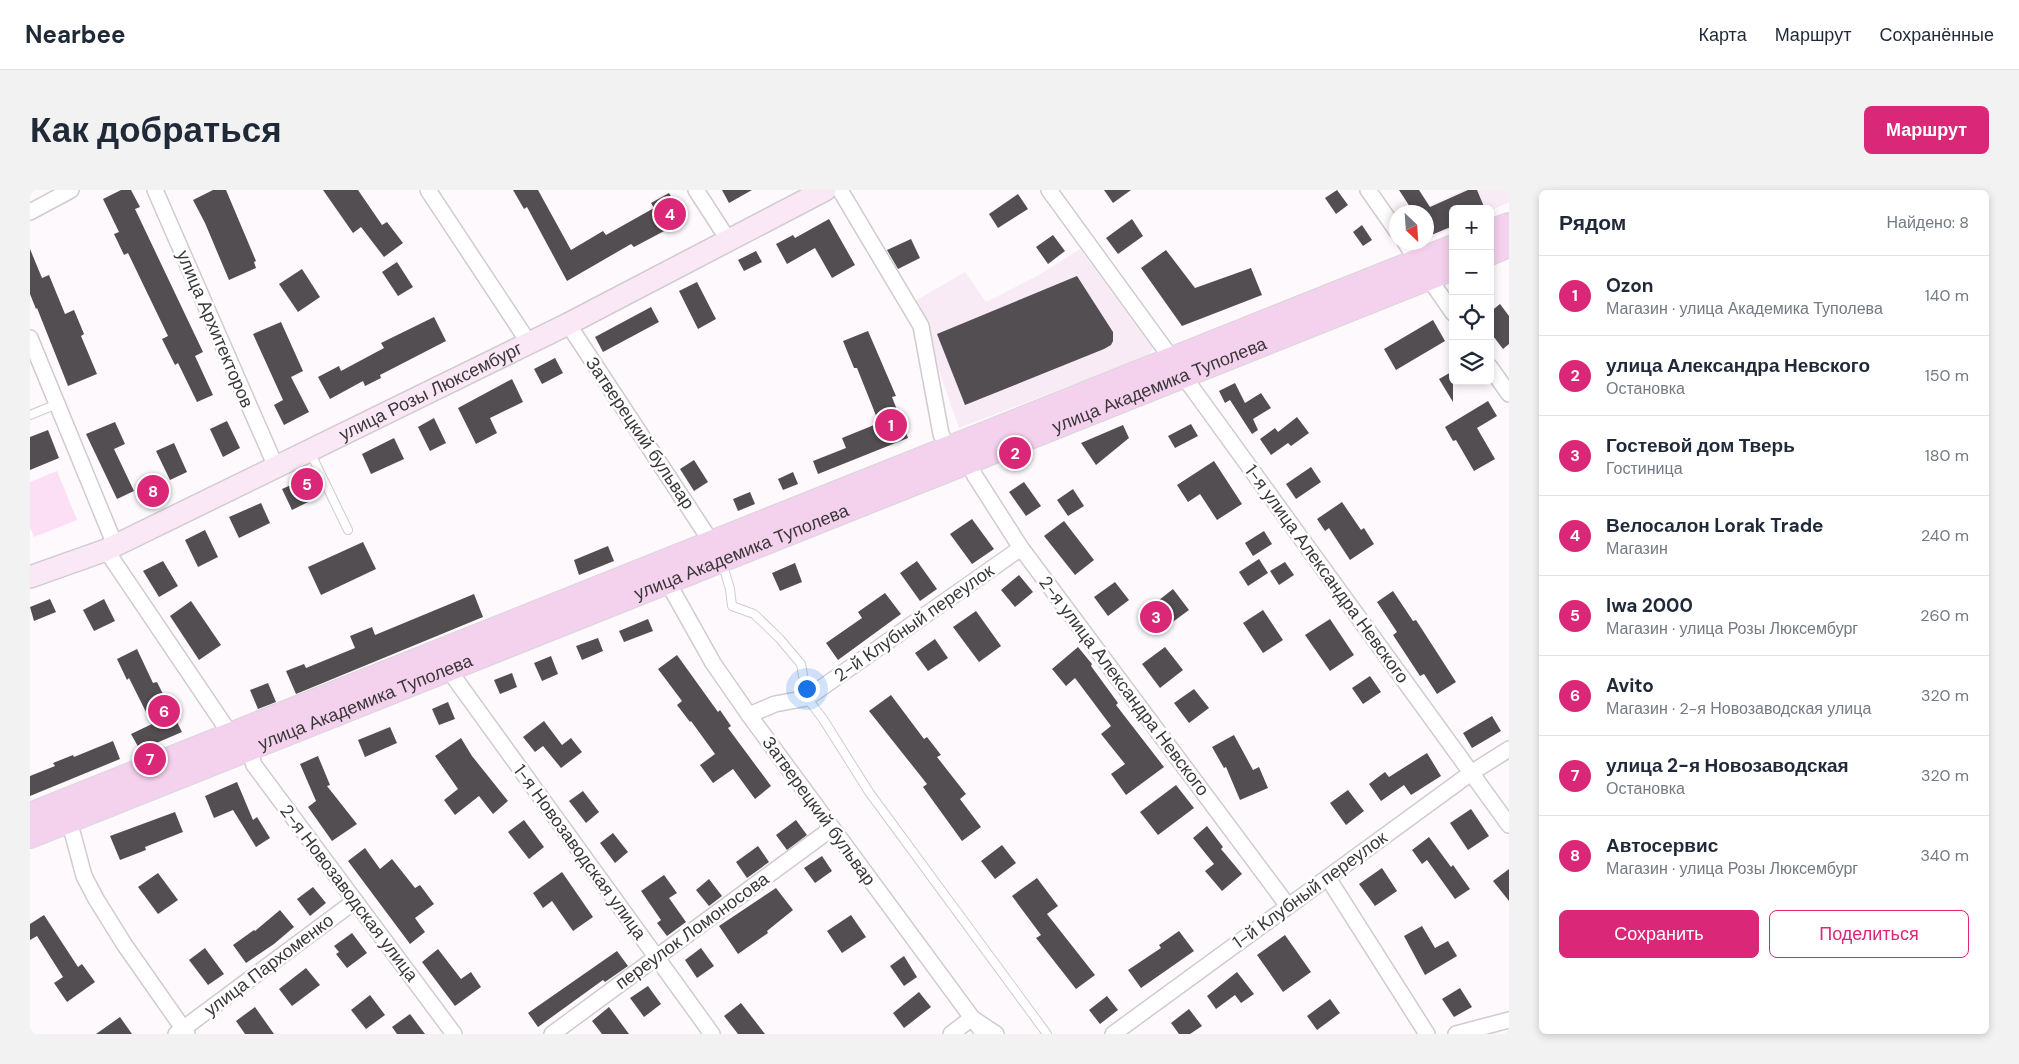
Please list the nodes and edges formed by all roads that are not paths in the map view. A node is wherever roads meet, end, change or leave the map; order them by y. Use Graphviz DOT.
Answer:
graph roads {
  1 [pos="71,190"];
  2 [pos="155,190"];
  3 [pos="428,190"];
  4 [pos="696,190"];
  5 [pos="825,190"];
  6 [pos="840,190"];
  7 [pos="1049,190"];
  8 [pos="1368,190"];
  9 [pos="30,212"];
  10 [pos="1389,220"];
  11 [pos="1509,224"];
  12 [pos="1494,230"];
  13 [pos="729,241"];
  14 [pos="1509,245"];
  15 [pos="1449,248"];
  16 [pos="1494,251"];
  17 [pos="1417,260"];
  18 [pos="1449,267"];
  19 [pos="1449,307"];
  20 [pos="568,324"];
  21 [pos="30,338"];
  22 [pos="529,343"];
  23 [pos="1177,367"];
  24 [pos="1494,373"];
  25 [pos="1509,394"];
  26 [pos="57,404"];
  27 [pos="30,415"];
  28 [pos="948,449"];
  29 [pos="309,451"];
  30 [pos="968,461"];
  31 [pos="276,467"];
  32 [pos="348,530"];
  33 [pos="110,547"];
  34 [pos="1021,548"];
  35 [pos="716,551"];
  36 [pos="680,556"];
  37 [pos="30,577"];
  38 [pos="667,580"];
  39 [pos="448,669"];
  40 [pos="807,698"];
  41 [pos="749,715"];
  42 [pos="240,742"];
  43 [pos="1509,749"];
  44 [pos="1471,773"];
  45 [pos="30,815"];
  46 [pos="67,821"];
  47 [pos="1509,825"];
  48 [pos="831,828"];
  49 [pos="30,836"];
  50 [pos="1328,878"];
  51 [pos="355,901"];
  52 [pos="1288,906"];
  53 [pos="656,957"];
  54 [pos="972,1018"];
  55 [pos="1509,1020"];
  56 [pos="182,1032"];
  57 [pos="454,1034"];
  58 [pos="552,1034"];
  59 [pos="712,1034"];
  60 [pos="950,1034"];
  61 [pos="984,1034"];
  62 [pos="996,1034"];
  63 [pos="1047,1034"];
  64 [pos="1113,1034"];
  65 [pos="1427,1034"];
  66 [pos="1456,1034"];
  1 -- 9 [label="street"];
  2 -- 31 [label="street, улица Архитекторов"];
  3 -- 22 [label="street"];
  4 -- 13 [label="street"];
  5 -- 13 [label="street, улица Розы Люксембург"];
  6 -- 28 [label="street"];
  7 -- 23 [label="street, 1-я улица Александра Невского"];
  8 -- 10 [label="street"];
  11 -- 12 [label="main road"];
  13 -- 20 [label="street, улица Розы Люксембург"];
  14 -- 16 [label="main road"];
  15 -- 17 [label="main road, улица Академика Туполева"];
  17 -- 18 [label="main road, улица Академика Туполева"];
  17 -- 19 [label="street"];
  17 -- 23 [label="main road, улица Академика Туполева"];
  20 -- 22 [label="street, улица Розы Люксембург"];
  20 -- 35 [label="street, Затверецкий бульвар"];
  21 -- 26 [label="street, 2-я Новозаводская улица"];
  22 -- 29 [label="street, улица Розы Люксембург"];
  23 -- 28 [label="main road, улица Академика Туполева"];
  23 -- 30 [label="main road, улица Академика Туполева"];
  23 -- 44 [label="street, 1-я улица Александра Невского"];
  24 -- 25 [label="street"];
  26 -- 27 [label="lane"];
  26 -- 33 [label="street, 2-я Новозаводская улица"];
  28 -- 35 [label="main road, улица Академика Туполева"];
  29 -- 31 [label="street, улица Розы Люксембург"];
  29 -- 32 [label="lane"];
  30 -- 34 [label="street, 2-я улица Александра Невского"];
  30 -- 35 [label="main road, улица Академика Туполева"];
  31 -- 33 [label="street, улица Розы Люксембург"];
  33 -- 37 [label="street, улица Розы Люксембург"];
  33 -- 42 [label="street, 2-я Новозаводская улица"];
  34 -- 40 [label="street, 2-й Клубный переулок"];
  34 -- 52 [label="street, 2-я улица Александра Невского"];
  35 -- 36 [label="main road, улица Академика Туполева"];
  35 -- 38 [label="main road, улица Академика Туполева"];
  35 -- 40 [label="lane"];
  36 -- 38 [label="main road"];
  36 -- 42 [label="main road, улица Академика Туполева"];
  38 -- 39 [label="main road, улица Академика Туполева"];
  38 -- 41 [label="street, Затверецкий бульвар"];
  39 -- 42 [label="main road, улица Академика Туполева"];
  39 -- 53 [label="street, 1-я Новозаводская улица"];
  40 -- 41 [label="street, 2-й Клубный переулок"];
  40 -- 63 [label="lane"];
  41 -- 48 [label="street, Затверецкий бульвар"];
  42 -- 45 [label="main road, улица Академика Туполева"];
  42 -- 46 [label="main road"];
  42 -- 51 [label="street, 2-я Новозаводская улица"];
  43 -- 44 [label="street, 1-й Клубный переулок"];
  44 -- 47 [label="street, 1-я улица Александра Невского"];
  44 -- 50 [label="street, 1-й Клубный переулок"];
  46 -- 49 [label="main road"];
  46 -- 56 [label="street"];
  48 -- 53 [label="street, переулок Ломоносова"];
  48 -- 54 [label="street, Затверецкий бульвар"];
  50 -- 52 [label="street, 1-й Клубный переулок"];
  50 -- 65 [label="street"];
  51 -- 56 [label="street, улица Пархоменко"];
  51 -- 57 [label="street, 2-я Новозаводская улица"];
  52 -- 64 [label="street, 1-й Клубный переулок"];
  53 -- 58 [label="street, переулок Ломоносова"];
  53 -- 59 [label="street, 1-я Новозаводская улица"];
  54 -- 60 [label="street"];
  54 -- 61 [label="street, Затверецкий бульвар"];
  54 -- 62 [label="street"];
  55 -- 66 [label="street"];
}
